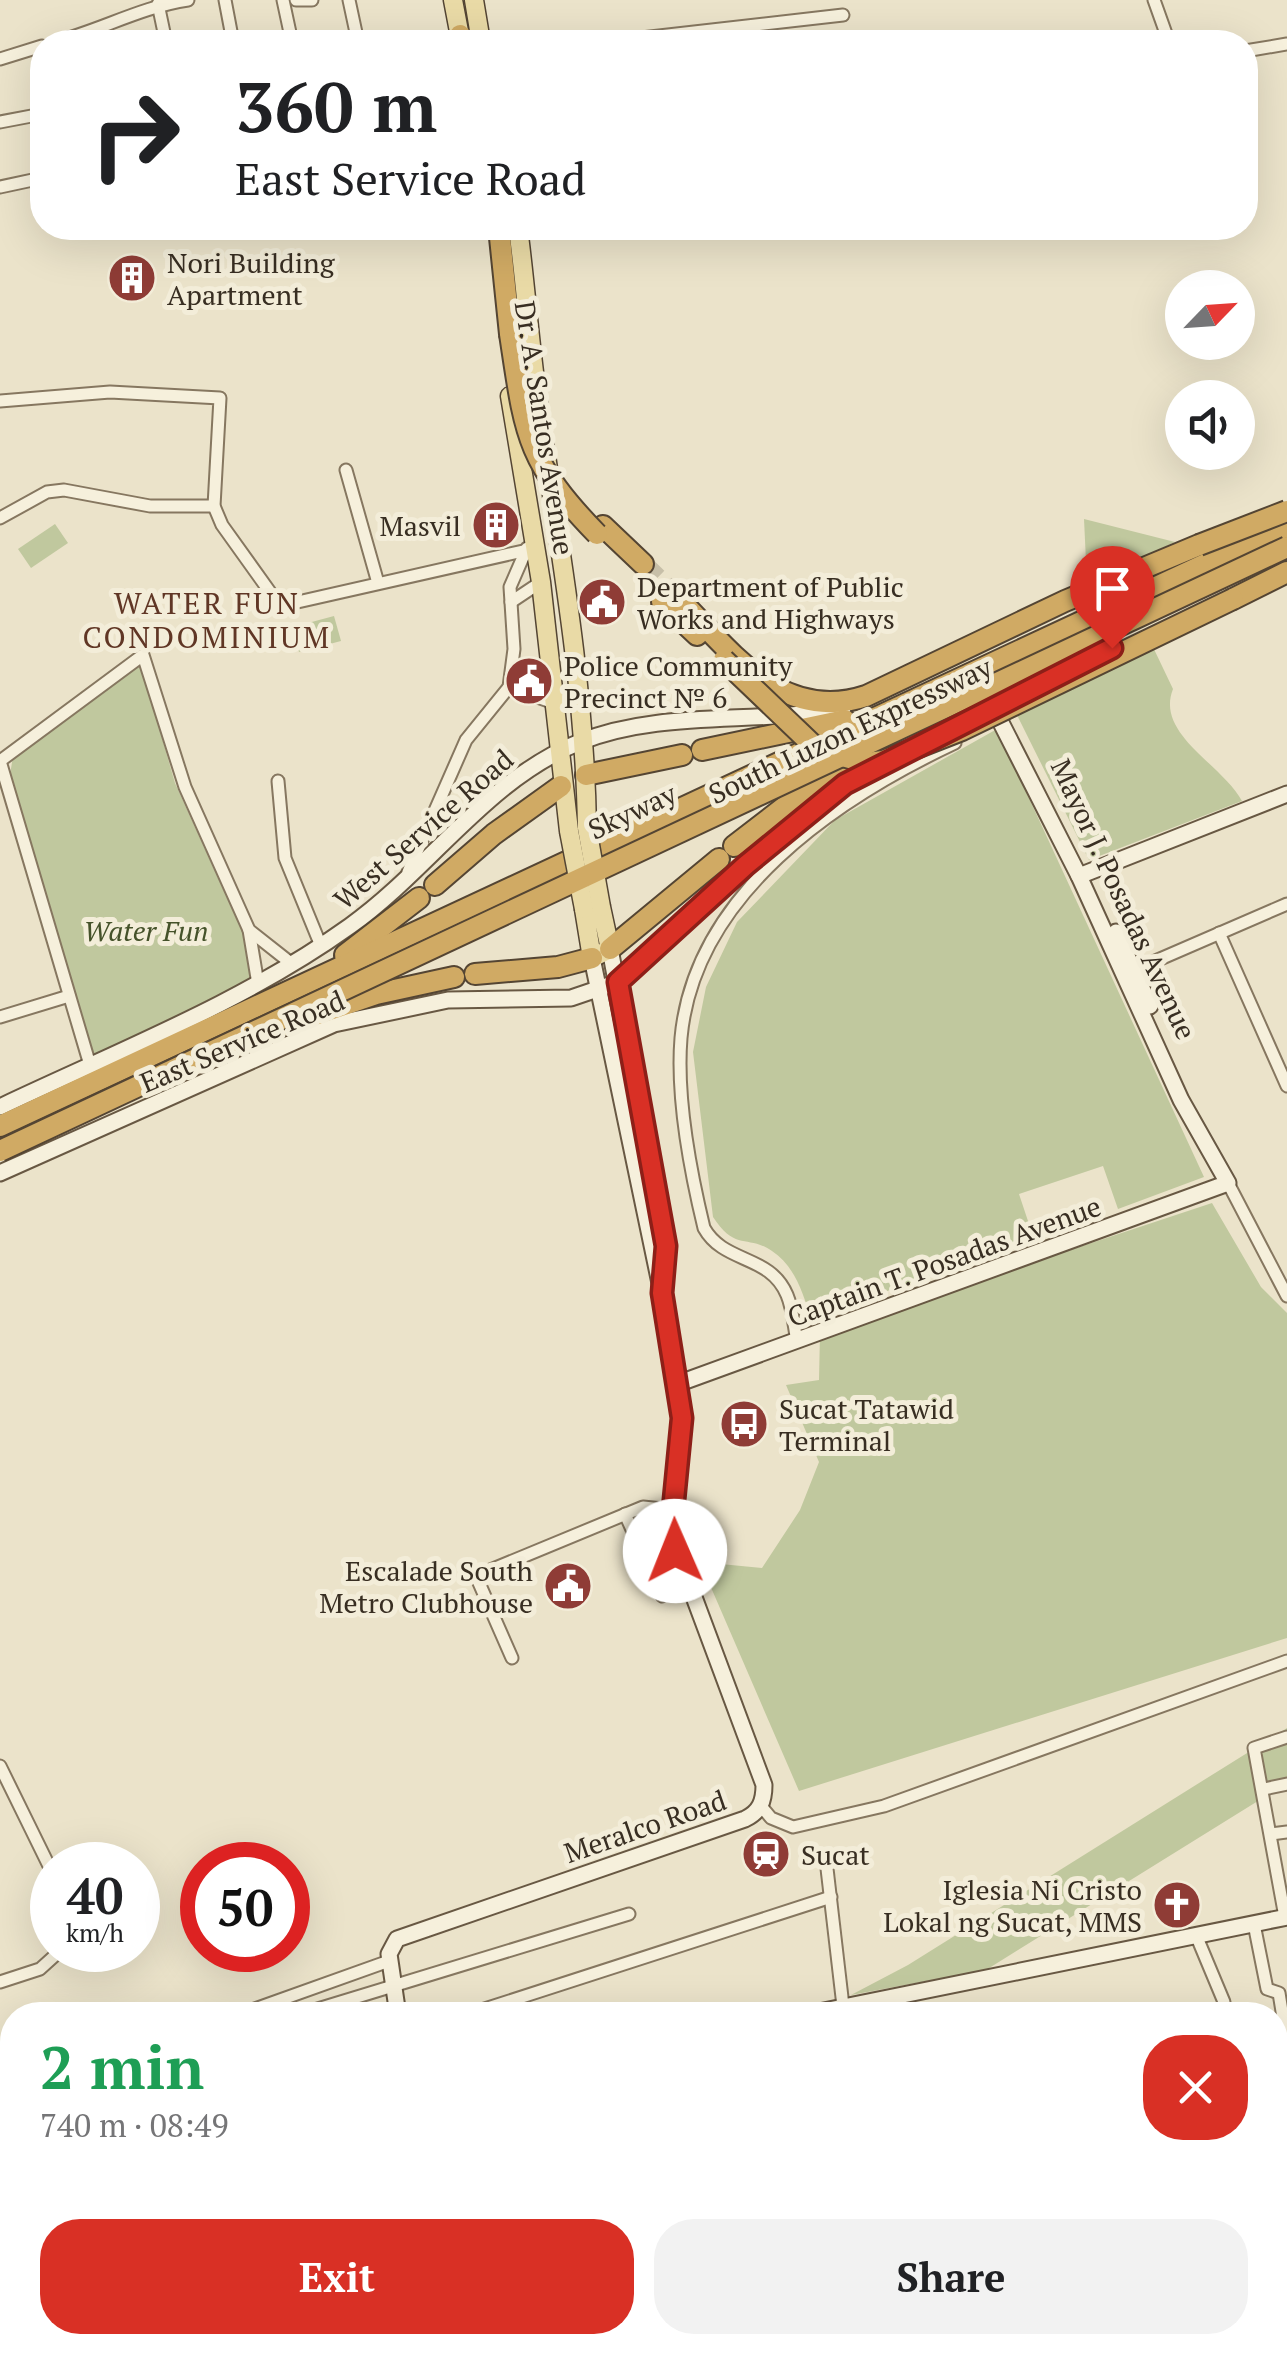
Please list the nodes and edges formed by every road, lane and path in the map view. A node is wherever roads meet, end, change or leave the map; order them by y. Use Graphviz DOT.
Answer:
graph roads {
  1 [pos="188,0"];
  2 [pos="225,0"];
  3 [pos="283,0"];
  4 [pos="296,0"];
  5 [pos="312,0"];
  6 [pos="350,0"];
  7 [pos="453,0"];
  8 [pos="474,0"];
  9 [pos="1154,0"];
  10 [pos="158,4"];
  11 [pos="843,15"];
  12 [pos="111,30"];
  13 [pos="163,30"];
  14 [pos="231,30"];
  15 [pos="289,30"];
  16 [pos="356,30"];
  17 [pos="459,30"];
  18 [pos="480,30"];
  19 [pos="711,30"];
  20 [pos="1165,30"];
  21 [pos="1287,44"];
  22 [pos="30,50"];
  23 [pos="1258,50"];
  24 [pos="0,59"];
  25 [pos="30,116"];
  26 [pos="0,122"];
  27 [pos="30,181"];
  28 [pos="0,187"];
  29 [pos="491,240"];
  30 [pos="503,240"];
  31 [pos="519,240"];
  32 [pos="0,401"];
  33 [pos="346,470"];
  34 [pos="214,506"];
  35 [pos="1287,508"];
  36 [pos="0,518"];
  37 [pos="1287,530"];
  38 [pos="529,547"];
  39 [pos="1287,550"];
  40 [pos="639,569"];
  41 [pos="1287,571"];
  42 [pos="540,582"];
  43 [pos="378,583"];
  44 [pos="511,602"];
  45 [pos="509,687"];
  46 [pos="926,691"];
  47 [pos="554,702"];
  48 [pos="580,702"];
  49 [pos="1001,713"];
  50 [pos="584,740"];
  51 [pos="886,744"];
  52 [pos="557,752"];
  53 [pos="0,761"];
  54 [pos="586,776"];
  55 [pos="278,780"];
  56 [pos="561,786"];
  57 [pos="1287,794"];
  58 [pos="578,830"];
  59 [pos="1083,874"];
  60 [pos="398,888"];
  61 [pos="1287,904"];
  62 [pos="249,930"];
  63 [pos="1220,933"];
  64 [pos="321,946"];
  65 [pos="601,954"];
  66 [pos="292,964"];
  67 [pos="1130,972"];
  68 [pos="618,982"];
  69 [pos="262,992"];
  70 [pos="598,992"];
  71 [pos="69,996"];
  72 [pos="0,1017"];
  73 [pos="283,1026"];
  74 [pos="90,1065"];
  75 [pos="1287,1086"];
  76 [pos="0,1107"];
  77 [pos="0,1126"];
  78 [pos="0,1141"];
  79 [pos="0,1155"];
  80 [pos="0,1172"];
  81 [pos="1226,1180"];
  82 [pos="662,1293"];
  83 [pos="1287,1296"];
  84 [pos="796,1337"];
  85 [pos="677,1382"];
  86 [pos="673,1510"];
  87 [pos="625,1514"];
  88 [pos="662,1596"];
  89 [pos="512,1658"];
  90 [pos="1287,1661"];
  91 [pos="1287,1737"];
  92 [pos="0,1766"];
  93 [pos="1287,1784"];
  94 [pos="1264,1790"];
  95 [pos="761,1806"];
  96 [pos="1287,1832"];
  97 [pos="1271,1834"];
  98 [pos="37,1842"];
  99 [pos="826,1860"];
  100 [pos="831,1896"];
  101 [pos="629,1914"];
  102 [pos="1286,1917"];
  103 [pos="1254,1924"];
  104 [pos="1196,1935"];
  105 [pos="390,1961"];
  106 [pos="31,1972"];
  107 [pos="0,1982"];
  108 [pos="391,1984"];
  109 [pos="275,2002"];
  110 [pos="337,2002"];
  111 [pos="395,2002"];
  112 [pos="506,2002"];
  113 [pos="843,2002"];
  114 [pos="863,2002"];
  115 [pos="1224,2002"];
  116 [pos="1280,2002"];
  1 -- 10 [label="street"];
  2 -- 14 [label="street"];
  3 -- 15 [label="street"];
  4 -- 5 [label="street"];
  6 -- 16 [label="street"];
  7 -- 17 [label="main road"];
  8 -- 18 [label="main road"];
  9 -- 20 [label="street"];
  10 -- 12 [label="street"];
  10 -- 13 [label="street"];
  11 -- 19 [label="street"];
  21 -- 23 [label="street"];
  22 -- 24 [label="street"];
  25 -- 26 [label="street"];
  27 -- 28 [label="street"];
  29 -- 38 [label="main road, Dr. A. Santos Avenue"];
  30 -- 40 [label="highway, bridge"];
  31 -- 48 [label="main road, Dr. A. Santos Avenue"];
  32 -- 34 [label="street"];
  33 -- 43 [label="street"];
  34 -- 36 [label="street"];
  34 -- 43 [label="street"];
  35 -- 41 [label="highway, bridge"];
  35 -- 50 [label="main road, West Service Road"];
  37 -- 46 [label="highway, South Luzon Expressway"];
  37 -- 78 [label="highway, Skyway, bridge"];
  38 -- 42 [label="main road, Dr. A. Santos Avenue"];
  38 -- 43 [label="street"];
  38 -- 44 [label="street"];
  39 -- 51 [label="highway, South Luzon Expressway"];
  39 -- 79 [label="highway, Skyway, bridge"];
  41 -- 49 [label="main road, East Service Road"];
  42 -- 44 [label="street"];
  42 -- 47 [label="main road, Dr. A. Santos Avenue"];
  44 -- 45 [label="street"];
  45 -- 47 [label="street"];
  45 -- 60 [label="street"];
  46 -- 54 [label="highway"];
  46 -- 69 [label="highway, South Luzon Expressway"];
  47 -- 48 [label="main road"];
  47 -- 52 [label="main road, Dr. A. Santos Avenue"];
  48 -- 50 [label="main road, Dr. A. Santos Avenue"];
  49 -- 59 [label="main road, Mayor J. Posadas Avenue"];
  49 -- 68 [label="main road, East Service Road"];
  49 -- 84 [label="street"];
  50 -- 52 [label="main road, West Service Road"];
  50 -- 54 [label="main road, Dr. A. Santos Avenue"];
  51 -- 65 [label="highway"];
  51 -- 73 [label="highway, South Luzon Expressway"];
  52 -- 56 [label="main road, Dr. A. Santos Avenue"];
  52 -- 60 [label="main road, West Service Road"];
  53 -- 62 [label="street"];
  53 -- 71 [label="street"];
  54 -- 56 [label="main road"];
  54 -- 58 [label="main road, Dr. A. Santos Avenue"];
  55 -- 64 [label="street"];
  56 -- 58 [label="main road, Dr. A. Santos Avenue"];
  56 -- 69 [label="highway"];
  57 -- 59 [label="main road"];
  58 -- 65 [label="main road, Dr. A. Santos Avenue, bridge"];
  59 -- 67 [label="main road, Mayor J. Posadas Avenue"];
  60 -- 64 [label="main road, West Service Road"];
  61 -- 63 [label="street"];
  62 -- 66 [label="street"];
  62 -- 69 [label="street"];
  63 -- 67 [label="street"];
  63 -- 75 [label="street"];
  64 -- 66 [label="main road, West Service Road"];
  65 -- 68 [label="main road, Dr. A. Santos Avenue"];
  65 -- 70 [label="main road, Dr. A. Santos Avenue"];
  65 -- 73 [label="highway"];
  66 -- 69 [label="main road, West Service Road"];
  67 -- 81 [label="main road, Mayor J. Posadas Avenue"];
  68 -- 70 [label="main road, East Service Road"];
  68 -- 82 [label="main road, Meralco Road"];
  69 -- 74 [label="main road, West Service Road"];
  69 -- 77 [label="highway, South Luzon Expressway"];
  70 -- 80 [label="main road, East Service Road"];
  70 -- 82 [label="main road, Meralco Road"];
  71 -- 72 [label="street"];
  71 -- 74 [label="street"];
  73 -- 79 [label="highway, South Luzon Expressway"];
  74 -- 76 [label="main road, West Service Road"];
  81 -- 83 [label="street, Mayor J. Posadas Avenue"];
  81 -- 84 [label="main road, Captain T. Posadas Avenue"];
  82 -- 85 [label="main road, Meralco Road"];
  84 -- 85 [label="main road, Captain T. Posadas Avenue"];
  85 -- 86 [label="main road, Meralco Road"];
  86 -- 87 [label="street"];
  86 -- 95 [label="main road, Meralco Road"];
  87 -- 88 [label="street"];
  87 -- 89 [label="street"];
  90 -- 95 [label="street"];
  91 -- 94 [label="street"];
  92 -- 98 [label="street"];
  93 -- 94 [label="street"];
  94 -- 97 [label="street"];
  95 -- 105 [label="main road, Meralco Road"];
  96 -- 97 [label="street"];
  97 -- 102 [label="street"];
  99 -- 100 [label="street"];
  100 -- 112 [label="street"];
  100 -- 113 [label="street"];
  101 -- 108 [label="street"];
  102 -- 103 [label="main road"];
  103 -- 104 [label="main road"];
  103 -- 116 [label="street"];
  104 -- 114 [label="main road"];
  104 -- 115 [label="street"];
  105 -- 108 [label="main road"];
  105 -- 109 [label="street"];
  106 -- 107 [label="street"];
  108 -- 110 [label="street"];
  108 -- 111 [label="main road"];
}
